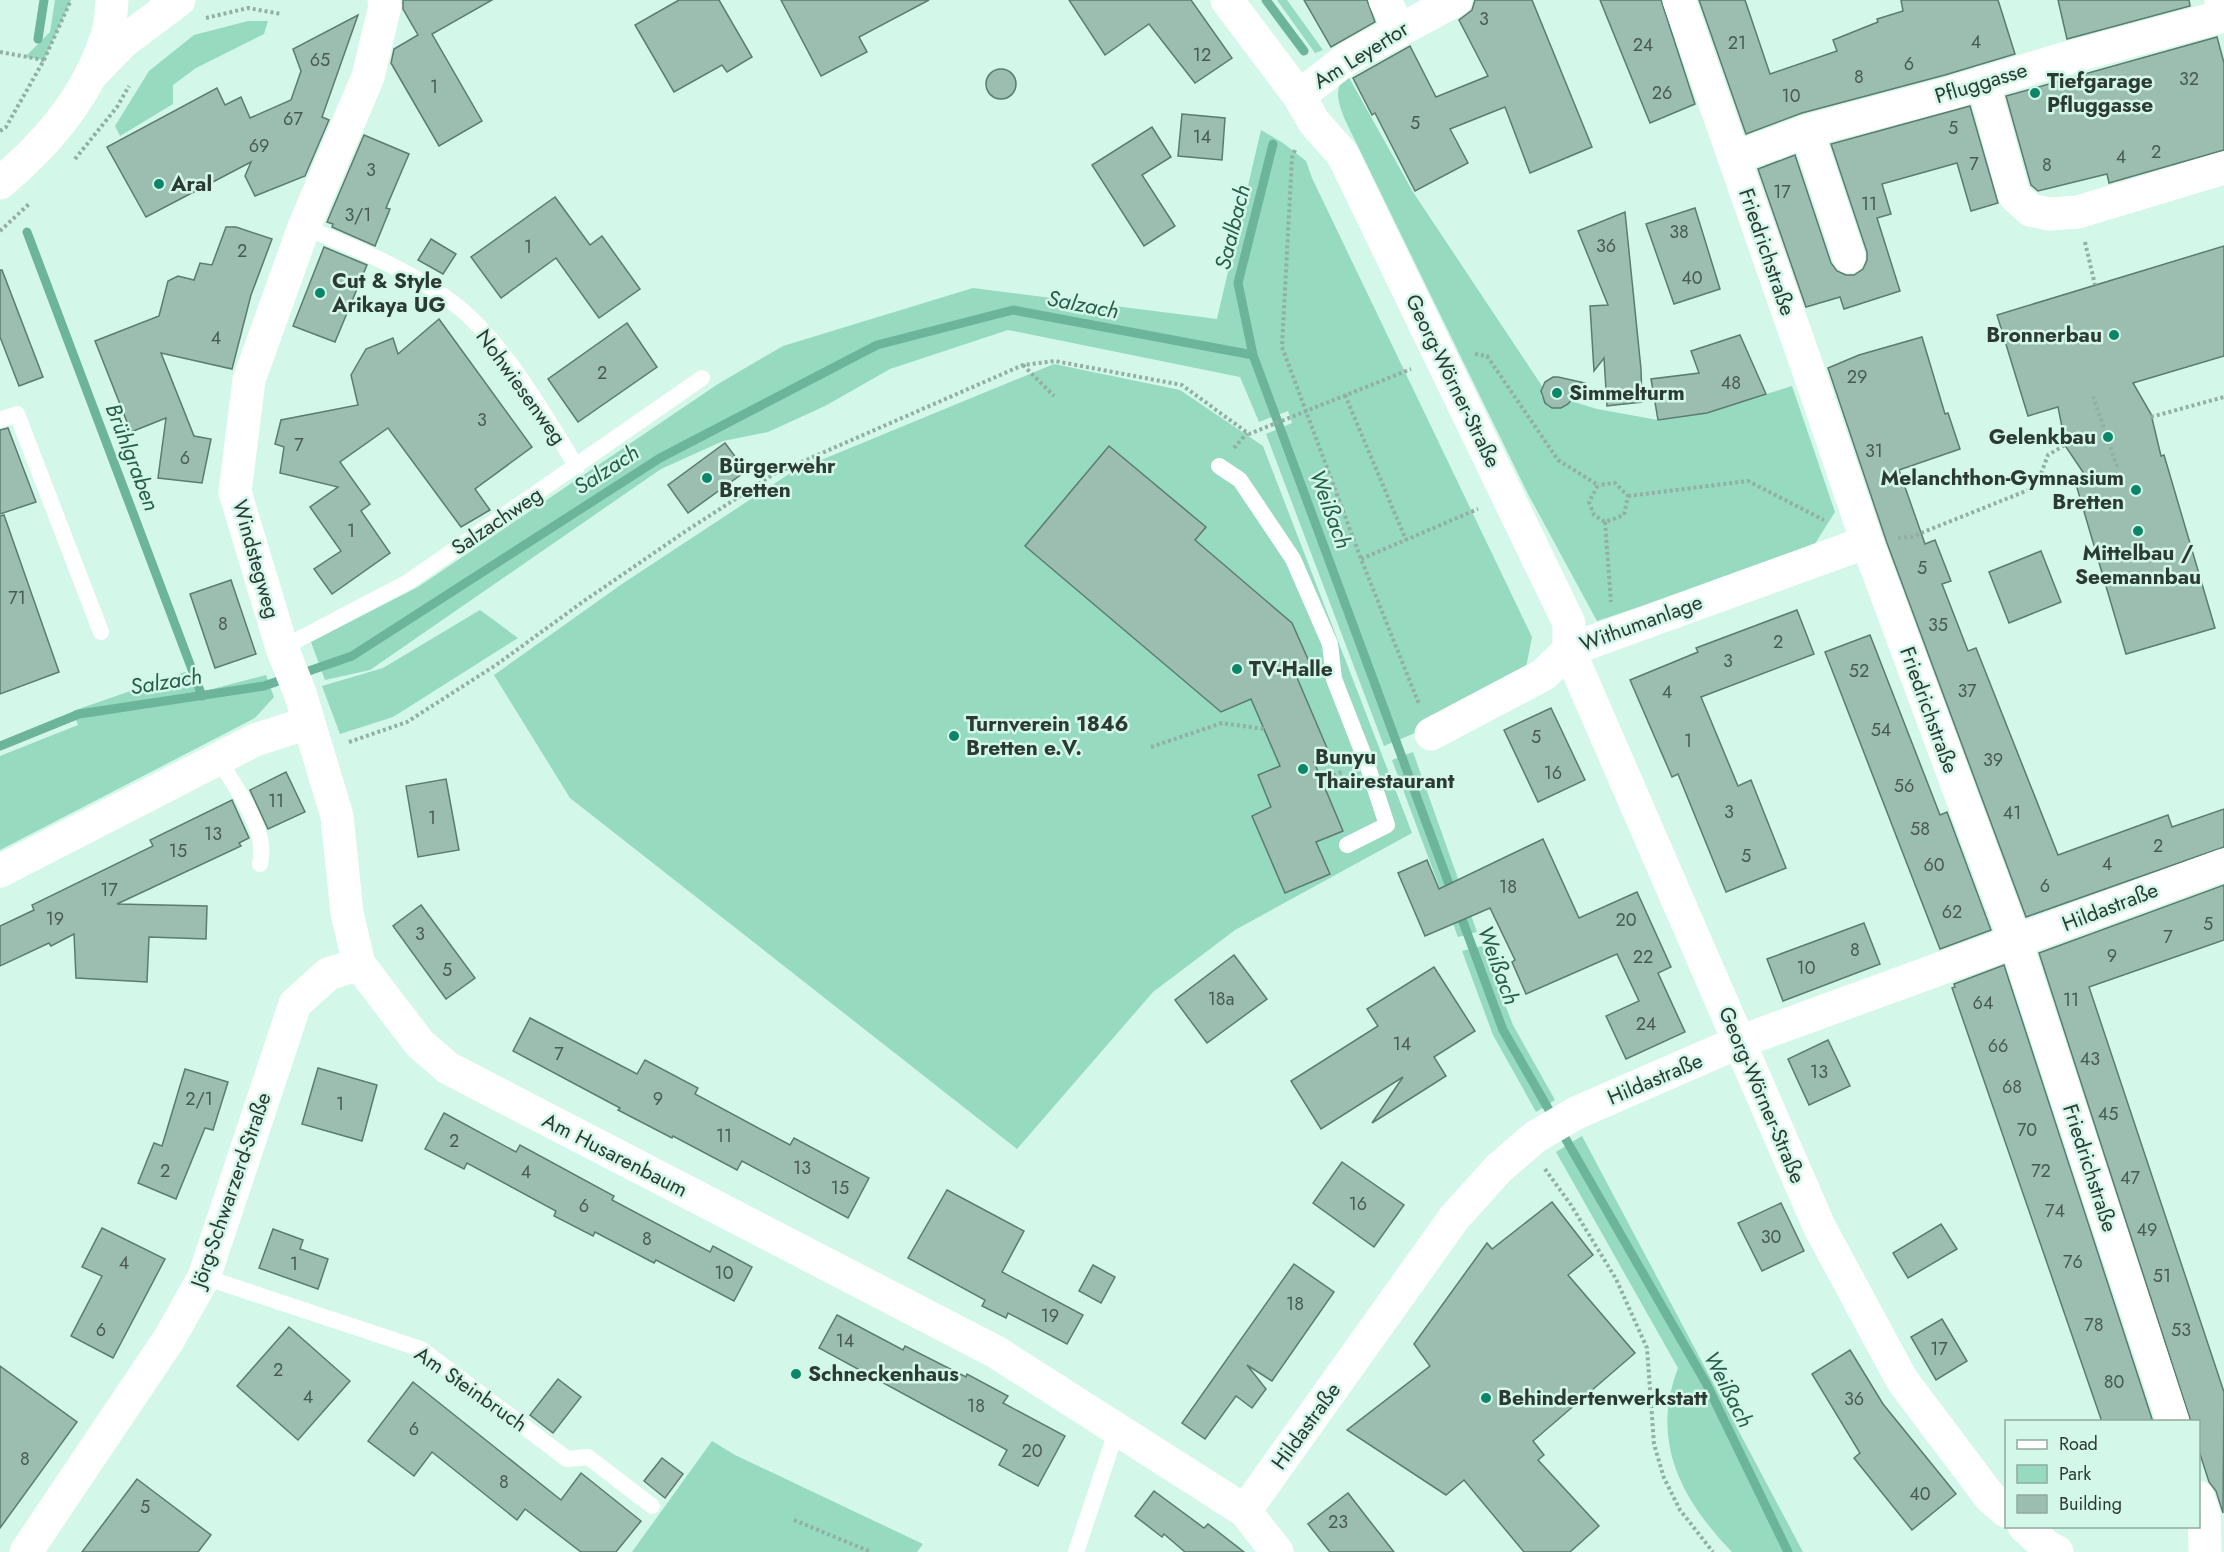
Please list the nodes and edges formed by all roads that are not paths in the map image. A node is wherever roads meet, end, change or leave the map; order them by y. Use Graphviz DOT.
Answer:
graph roads {
  1 [pos="384,0"];
  2 [pos="1227,0"];
  3 [pos="1385,0"];
  4 [pos="1456,0"];
  5 [pos="1679,0"];
  6 [pos="2221,0"];
  7 [pos="189,10"];
  8 [pos="110,15"];
  9 [pos="2224,16"];
  10 [pos="1399,30"];
  11 [pos="92,74"];
  12 [pos="1992,85"];
  13 [pos="1306,109"];
  14 [pos="1807,131"];
  15 [pos="1734,158"];
  16 [pos="2224,168"];
  17 [pos="0,183"];
  18 [pos="303,227"];
  19 [pos="1848,257"];
  20 [pos="702,378"];
  21 [pos="0,420"];
  22 [pos="577,466"];
  23 [pos="1219,466"];
  24 [pos="1867,542"];
  25 [pos="101,632"];
  26 [pos="1569,650"];
  27 [pos="284,653"];
  28 [pos="308,723"];
  29 [pos="1431,734"];
  30 [pos="218,759"];
  31 [pos="1347,844"];
  32 [pos="260,864"];
  33 [pos="2224,865"];
  34 [pos="0,871"];
  35 [pos="2016,943"];
  36 [pos="359,964"];
  37 [pos="1739,1042"];
  38 [pos="204,1277"];
  39 [pos="2173,1420"];
  40 [pos="1117,1429"];
  41 [pos="2200,1500"];
  42 [pos="652,1506"];
  43 [pos="2005,1509"];
  44 [pos="1245,1511"];
  45 [pos="2025,1528"];
  46 [pos="26,1552"];
  47 [pos="1076,1552"];
  48 [pos="1277,1552"];
  49 [pos="2057,1552"];
  50 [pos="2205,1552"];
  1 -- 18 [label="street, Windstegweg"];
  2 -- 13 [label="street, Georg-Wörner-Straße"];
  3 -- 10 [label="street"];
  4 -- 10 [label="street, Am Leyertor"];
  5 -- 15 [label="street, Friedrichstraße"];
  6 -- 9 [label="street"];
  7 -- 11 [label="street"];
  8 -- 11 [label="street"];
  9 -- 12 [label="street, Pfluggasse"];
  10 -- 13 [label="street, Am Leyertor"];
  11 -- 17 [label="street"];
  12 -- 14 [label="street, Pfluggasse"];
  12 -- 16 [label="street"];
  13 -- 26 [label="street, Georg-Wörner-Straße"];
  14 -- 15 [label="street, Pfluggasse"];
  14 -- 19 [label="street"];
  15 -- 24 [label="street, Friedrichstraße"];
  18 -- 22 [label="lane, Nohwiesenweg"];
  18 -- 27 [label="street, Windstegweg"];
  20 -- 22 [label="lane, Salzachweg"];
  21 -- 25 [label="lane"];
  22 -- 27 [label="lane, Salzachweg"];
  23 -- 31 [label="lane"];
  24 -- 26 [label="street, Withumanlage"];
  24 -- 35 [label="street, Friedrichstraße"];
  26 -- 29 [label="street, Withumanlage"];
  26 -- 37 [label="street, Georg-Wörner-Straße"];
  27 -- 28 [label="street, Windstegweg"];
  28 -- 30 [label="street"];
  28 -- 36 [label="street, Am Husarenbaum"];
  30 -- 32 [label="lane"];
  30 -- 34 [label="street"];
  33 -- 35 [label="street, Hildastraße"];
  35 -- 37 [label="street, Hildastraße"];
  35 -- 39 [label="street, Friedrichstraße"];
  36 -- 38 [label="street, Jörg-Schwarzerd-Straße"];
  36 -- 40 [label="street, Am Husarenbaum"];
  37 -- 43 [label="street, Georg-Wörner-Straße"];
  37 -- 44 [label="street, Hildastraße"];
  38 -- 42 [label="lane, Am Steinbruch"];
  38 -- 46 [label="street, Jörg-Schwarzerd-Straße"];
  40 -- 44 [label="street, Am Husarenbaum"];
  40 -- 47 [label="lane"];
  41 -- 50 [label="street"];
  44 -- 48 [label="street, Am Husarenbaum"];
  45 -- 49 [label="street"];
}
